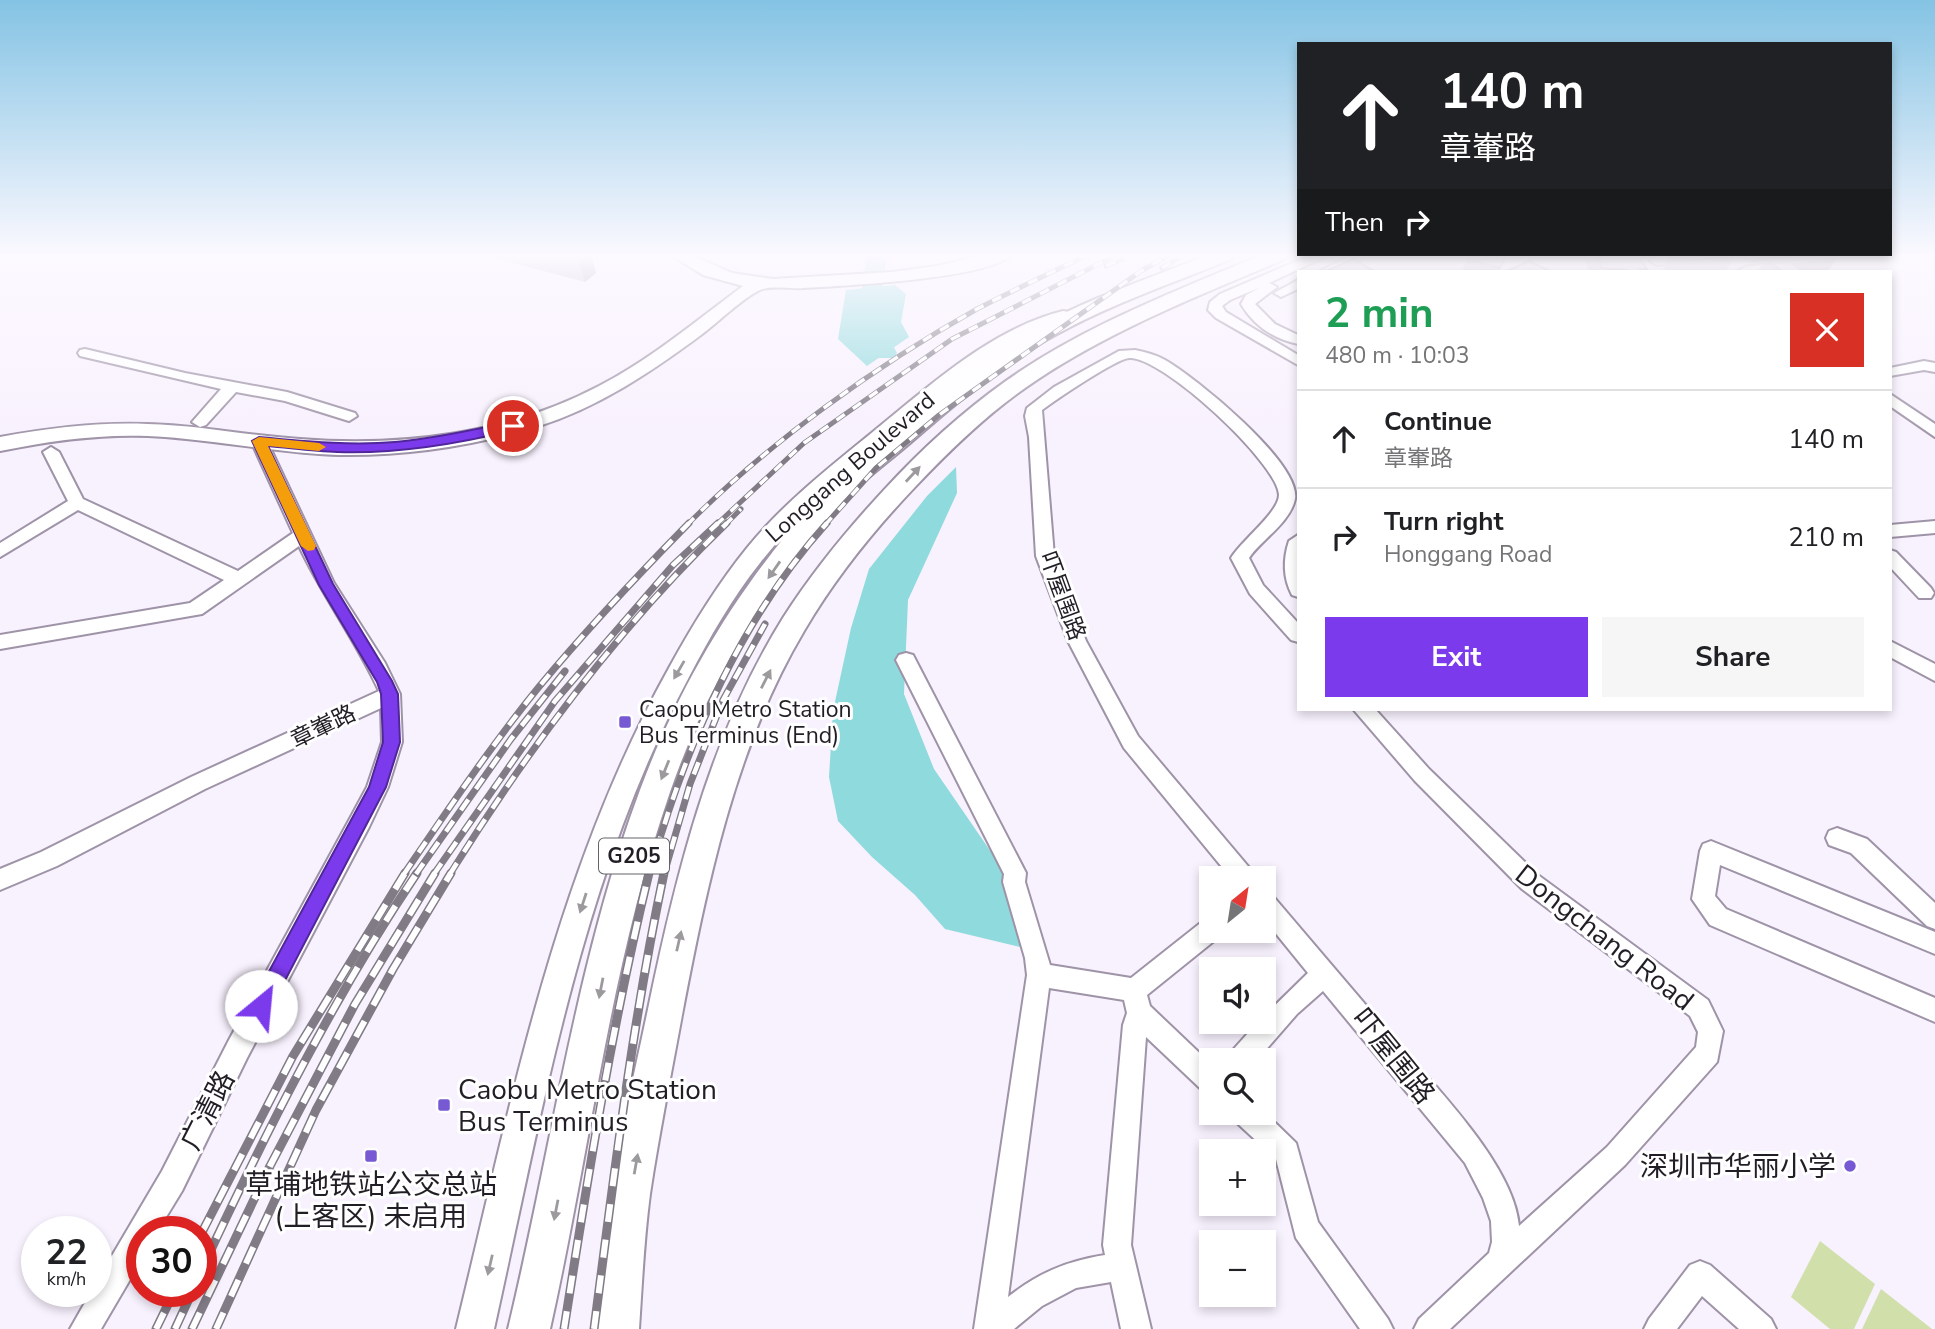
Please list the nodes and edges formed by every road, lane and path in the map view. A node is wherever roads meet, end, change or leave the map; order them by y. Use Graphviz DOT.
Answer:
graph roads {
  1 [pos="686,317"];
  2 [pos="703,317"];
  3 [pos="1060,317"];
  4 [pos="1077,317"];
  5 [pos="1137,317"];
  6 [pos="1224,317"];
  7 [pos="1258,317"];
  8 [pos="1262,321"];
  9 [pos="1297,327"];
  10 [pos="1297,340"];
  11 [pos="85,353"];
  12 [pos="1297,360"];
  13 [pos="1048,364"];
  14 [pos="1935,368"];
  15 [pos="1892,372"];
  16 [pos="1076,380"];
  17 [pos="232,387"];
  18 [pos="1892,400"];
  19 [pos="349,416"];
  20 [pos="200,422"];
  21 [pos="1935,432"];
  22 [pos="0,436"];
  23 [pos="259,441"];
  24 [pos="0,444"];
  25 [pos="51,452"];
  26 [pos="853,459"];
  27 [pos="834,495"];
  28 [pos="77,503"];
  29 [pos="1935,527"];
  30 [pos="1892,531"];
  31 [pos="303,534"];
  32 [pos="1297,543"];
  33 [pos="0,551"];
  34 [pos="1892,558"];
  35 [pos="239,579"];
  36 [pos="1297,587"];
  37 [pos="1926,593"];
  38 [pos="1297,634"];
  39 [pos="0,642"];
  40 [pos="1892,649"];
  41 [pos="906,660"];
  42 [pos="1935,673"];
  43 [pos="390,694"];
  44 [pos="1365,711"];
  45 [pos="1837,838"];
  46 [pos="1234,866"];
  47 [pos="0,880"];
  48 [pos="1276,916"];
  49 [pos="1935,918"];
  50 [pos="1199,941"];
  51 [pos="1935,943"];
  52 [pos="1325,973"];
  53 [pos="1039,975"];
  54 [pos="1137,1001"];
  55 [pos="1935,1010"];
  56 [pos="1251,1048"];
  57 [pos="1199,1068"];
  58 [pos="1258,1125"];
  59 [pos="627,1221"];
  60 [pos="1501,1261"];
  61 [pos="545,1263"];
  62 [pos="1122,1266"];
  63 [pos="85,1329"];
  64 [pos="475,1329"];
  65 [pos="529,1329"];
  66 [pos="543,1329"];
  67 [pos="603,1329"];
  68 [pos="618,1329"];
  69 [pos="990,1329"];
  70 [pos="1136,1329"];
  71 [pos="1378,1329"];
  72 [pos="1429,1329"];
  73 [pos="1659,1329"];
  74 [pos="1761,1329"];
  1 -- 20 [label="main road"];
  2 -- 23 [label="main road"];
  3 -- 26 [label="main road, Longgang Boulevard"];
  4 -- 27 [label="highway, Longgang Boulevard / G205"];
  5 -- 13 [label="highway, Longgang Boulevard / G205"];
  6 -- 12 [label="street"];
  7 -- 8 [label="street"];
  8 -- 9 [label="street"];
  8 -- 10 [label="street"];
  11 -- 17 [label="street"];
  13 -- 16 [label="street"];
  59 -- 13 [label="highway, Longgang Boulevard / G205, one-way"];
  14 -- 15 [label="street"];
  16 -- 38 [label="street, 吓屋围路"];
  16 -- 46 [label="street, 吓屋围路"];
  17 -- 19 [label="street"];
  17 -- 20 [label="street"];
  18 -- 21 [label="street"];
  20 -- 22 [label="main road"];
  23 -- 24 [label="main road"];
  23 -- 31 [label="street"];
  25 -- 28 [label="street"];
  26 -- 27 [label="highway"];
  26 -- 64 [label="main road, Longgang Boulevard, one-way"];
  27 -- 61 [label="highway, Longgang Boulevard / G205, one-way"];
  28 -- 33 [label="street"];
  28 -- 35 [label="street"];
  29 -- 30 [label="street"];
  31 -- 35 [label="street"];
  31 -- 43 [label="street"];
  32 -- 36 [label="street"];
  34 -- 37 [label="street"];
  35 -- 39 [label="street"];
  40 -- 42 [label="street"];
  41 -- 53 [label="street"];
  43 -- 47 [label="street, 章輋路"];
  43 -- 63 [label="street, 广清路"];
  44 -- 60 [label="street, Dongchang Road"];
  45 -- 49 [label="street"];
  48 -- 52 [label="street, 吓屋围路"];
  50 -- 54 [label="street"];
  51 -- 55 [label="street"];
  52 -- 56 [label="street"];
  52 -- 60 [label="street, 吓屋围路"];
  53 -- 54 [label="street"];
  53 -- 69 [label="street"];
  54 -- 57 [label="street"];
  54 -- 62 [label="street"];
  58 -- 71 [label="street"];
  59 -- 67 [label="highway"];
  59 -- 68 [label="highway, G205"];
  60 -- 72 [label="street, Dongchang Road"];
  61 -- 65 [label="highway, Longgang Boulevard / G205"];
  61 -- 66 [label="highway"];
  62 -- 69 [label="street"];
  62 -- 70 [label="street"];
  73 -- 74 [label="street"];
}
